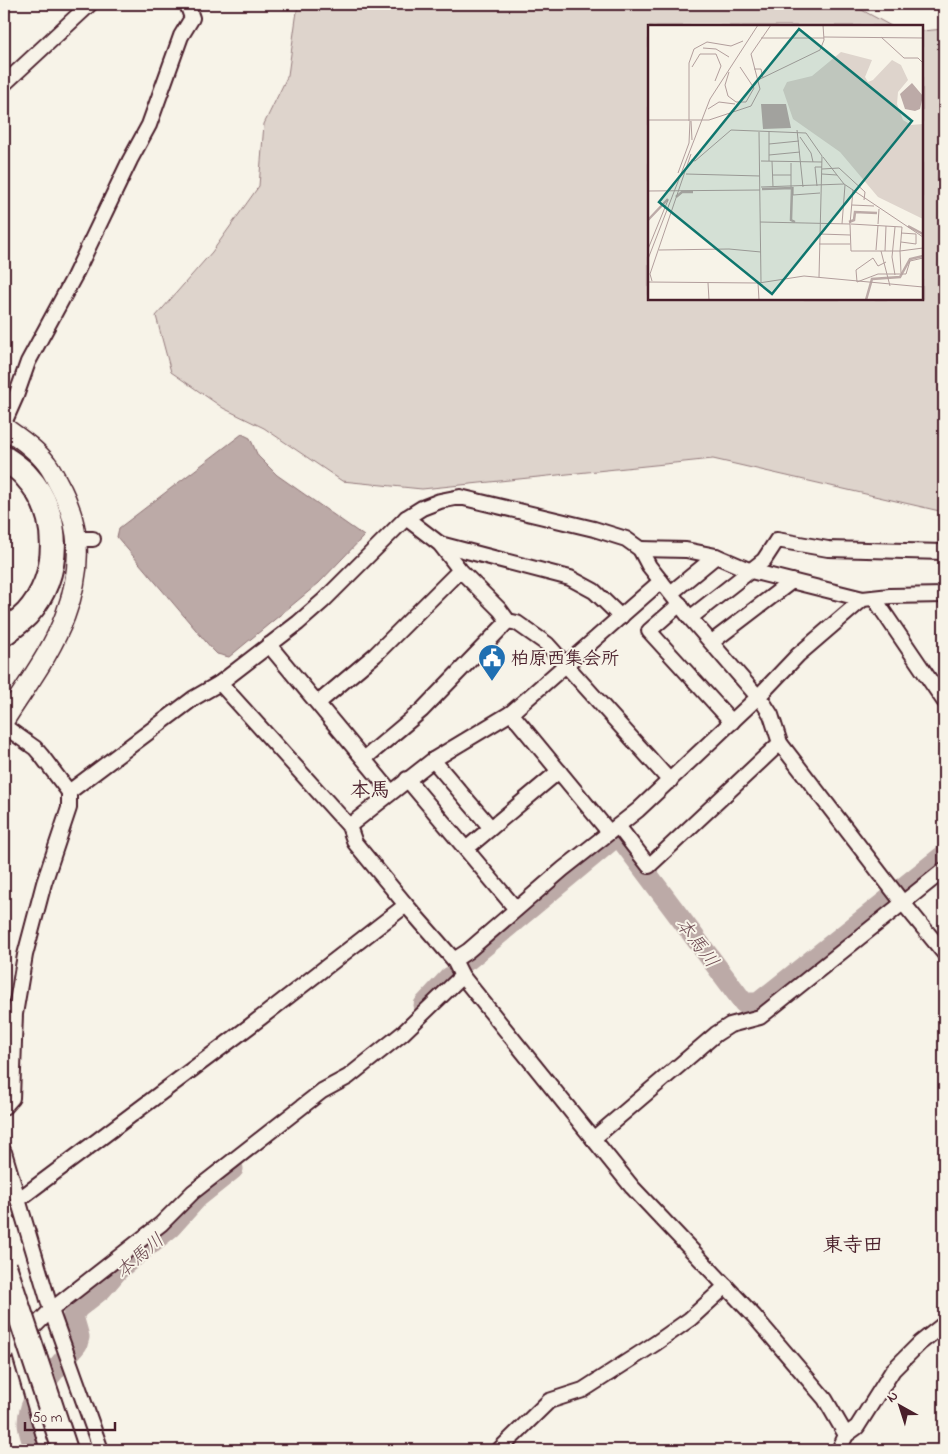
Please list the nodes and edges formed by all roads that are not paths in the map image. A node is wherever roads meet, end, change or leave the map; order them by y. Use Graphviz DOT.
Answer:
graph roads {
  1 [pos="90,4"];
  2 [pos="187,4"];
  3 [pos="4,84"];
  4 [pos="10,394"];
  5 [pos="4,423"];
  6 [pos="4,427"];
  7 [pos="4,458"];
  8 [pos="4,475"];
  9 [pos="406,518"];
  10 [pos="440,544"];
  11 [pos="640,549"];
  12 [pos="944,552"];
  13 [pos="716,556"];
  14 [pos="460,570"];
  15 [pos="751,571"];
  16 [pos="661,580"];
  17 [pos="792,582"];
  18 [pos="676,598"];
  19 [pos="942,598"];
  20 [pos="868,599"];
  21 [pos="4,614"];
  22 [pos="621,617"];
  23 [pos="690,618"];
  24 [pos="508,621"];
  25 [pos="4,634"];
  26 [pos="712,642"];
  27 [pos="269,645"];
  28 [pos="566,665"];
  29 [pos="220,683"];
  30 [pos="758,697"];
  31 [pos="944,701"];
  32 [pos="318,703"];
  33 [pos="511,712"];
  34 [pos="4,721"];
  35 [pos="732,722"];
  36 [pos="4,726"];
  37 [pos="780,743"];
  38 [pos="364,759"];
  39 [pos="433,760"];
  40 [pos="559,771"];
  41 [pos="407,779"];
  42 [pos="670,781"];
  43 [pos="69,792"];
  44 [pos="391,792"];
  45 [pos="350,826"];
  46 [pos="491,828"];
  47 [pos="614,829"];
  48 [pos="466,849"];
  49 [pos="944,870"];
  50 [pos="898,896"];
  51 [pos="406,905"];
  52 [pos="516,909"];
  53 [pos="944,953"];
  54 [pos="458,968"];
  55 [pos="4,1107"];
  56 [pos="593,1139"];
  57 [pos="4,1152"];
  58 [pos="18,1200"];
  59 [pos="4,1266"];
  60 [pos="726,1286"];
  61 [pos="4,1304"];
  62 [pos="51,1310"];
  63 [pos="944,1324"];
  64 [pos="17,1344"];
  65 [pos="4,1353"];
  66 [pos="846,1435"];
  67 [pos="48,1450"];
  68 [pos="66,1450"];
  69 [pos="101,1450"];
  70 [pos="499,1450"];
  71 [pos="840,1450"];
  1 -- 3 [label="street"];
  2 -- 4 [label="street"];
  4 -- 5 [label="street"];
  6 -- 34 [label="main road"];
  7 -- 25 [label="highway"];
  8 -- 21 [label="highway"];
  9 -- 10 [label="street"];
  9 -- 11 [label="street"];
  9 -- 27 [label="street"];
  10 -- 14 [label="street"];
  10 -- 22 [label="street"];
  11 -- 13 [label="street"];
  11 -- 16 [label="street"];
  12 -- 15 [label="street"];
  13 -- 15 [label="street"];
  13 -- 18 [label="street"];
  14 -- 24 [label="street"];
  14 -- 32 [label="street"];
  15 -- 17 [label="street"];
  15 -- 23 [label="street"];
  16 -- 18 [label="street"];
  16 -- 22 [label="street"];
  17 -- 20 [label="street"];
  17 -- 26 [label="street"];
  18 -- 23 [label="street"];
  18 -- 35 [label="street"];
  19 -- 20 [label="street"];
  20 -- 30 [label="street"];
  20 -- 31 [label="street"];
  22 -- 28 [label="street"];
  23 -- 26 [label="street"];
  24 -- 28 [label="street"];
  24 -- 38 [label="street"];
  26 -- 30 [label="street"];
  27 -- 29 [label="street"];
  27 -- 32 [label="street"];
  28 -- 33 [label="street"];
  28 -- 42 [label="street"];
  29 -- 43 [label="street"];
  29 -- 45 [label="street"];
  30 -- 35 [label="street"];
  30 -- 37 [label="street"];
  32 -- 38 [label="street"];
  33 -- 39 [label="street"];
  33 -- 40 [label="street"];
  35 -- 42 [label="street"];
  36 -- 43 [label="street"];
  37 -- 47 [label="street"];
  37 -- 50 [label="street"];
  38 -- 44 [label="street"];
  39 -- 41 [label="street"];
  39 -- 46 [label="street"];
  40 -- 46 [label="street"];
  40 -- 47 [label="street"];
  41 -- 44 [label="street"];
  41 -- 48 [label="street"];
  42 -- 47 [label="street"];
  43 -- 55 [label="street"];
  44 -- 45 [label="street"];
  45 -- 51 [label="street"];
  46 -- 48 [label="street"];
  47 -- 52 [label="street"];
  48 -- 52 [label="street"];
  49 -- 50 [label="street"];
  50 -- 53 [label="street"];
  50 -- 56 [label="street"];
  51 -- 54 [label="street"];
  51 -- 58 [label="street"];
  52 -- 54 [label="street"];
  54 -- 56 [label="street"];
  54 -- 62 [label="street"];
  56 -- 60 [label="street"];
  57 -- 58 [label="street"];
  58 -- 62 [label="street"];
  59 -- 68 [label="highway, bridge"];
  60 -- 66 [label="street"];
  60 -- 70 [label="street"];
  61 -- 64 [label="street"];
  62 -- 64 [label="street"];
  62 -- 69 [label="street"];
  63 -- 66 [label="street"];
  64 -- 65 [label="street"];
  64 -- 67 [label="street"];
  66 -- 71 [label="street"];
}
